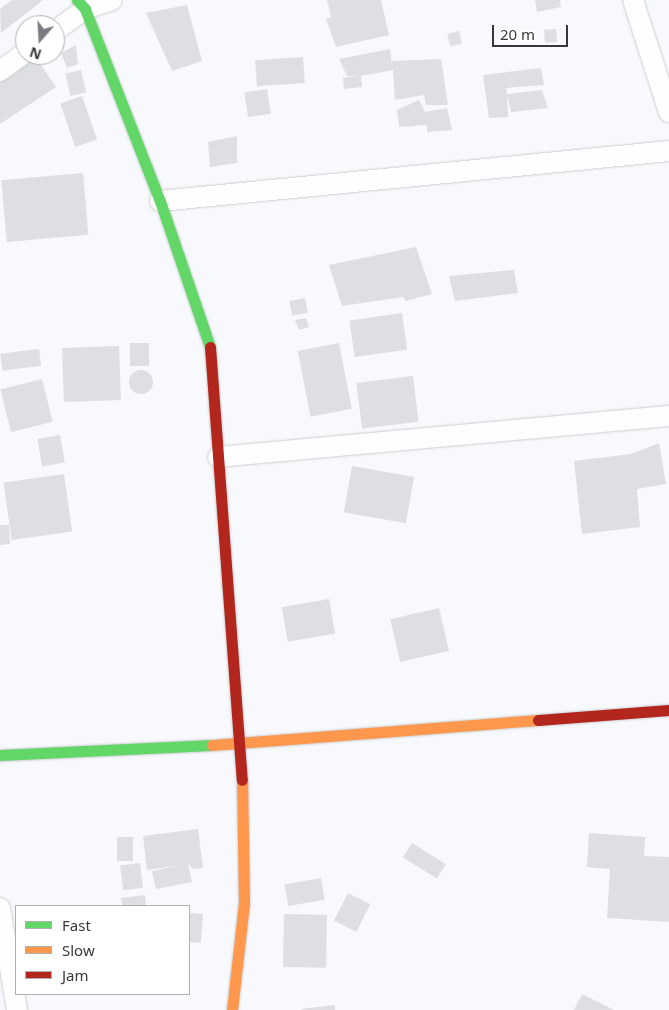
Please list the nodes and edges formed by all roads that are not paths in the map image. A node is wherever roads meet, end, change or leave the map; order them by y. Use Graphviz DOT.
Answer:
graph roads {
  1 [pos="112,0"];
  2 [pos="632,0"];
  3 [pos="81,5"];
  4 [pos="65,21"];
  5 [pos="15,60"];
  6 [pos="0,71"];
  7 [pos="669,112"];
  8 [pos="669,151"];
  9 [pos="160,200"];
  10 [pos="669,416"];
  11 [pos="218,457"];
  12 [pos="669,710"];
  13 [pos="242,744"];
  14 [pos="0,755"];
  15 [pos="0,908"];
  16 [pos="17,1010"];
  17 [pos="232,1010"];
  1 -- 3 [label="street"];
  2 -- 7 [label="street"];
  3 -- 4 [label="street"];
  3 -- 9 [label="street"];
  5 -- 6 [label="street"];
  8 -- 9 [label="street"];
  9 -- 11 [label="street"];
  10 -- 11 [label="street"];
  11 -- 13 [label="street"];
  12 -- 13 [label="street"];
  13 -- 14 [label="street"];
  13 -- 17 [label="street"];
  15 -- 16 [label="street"];
}
